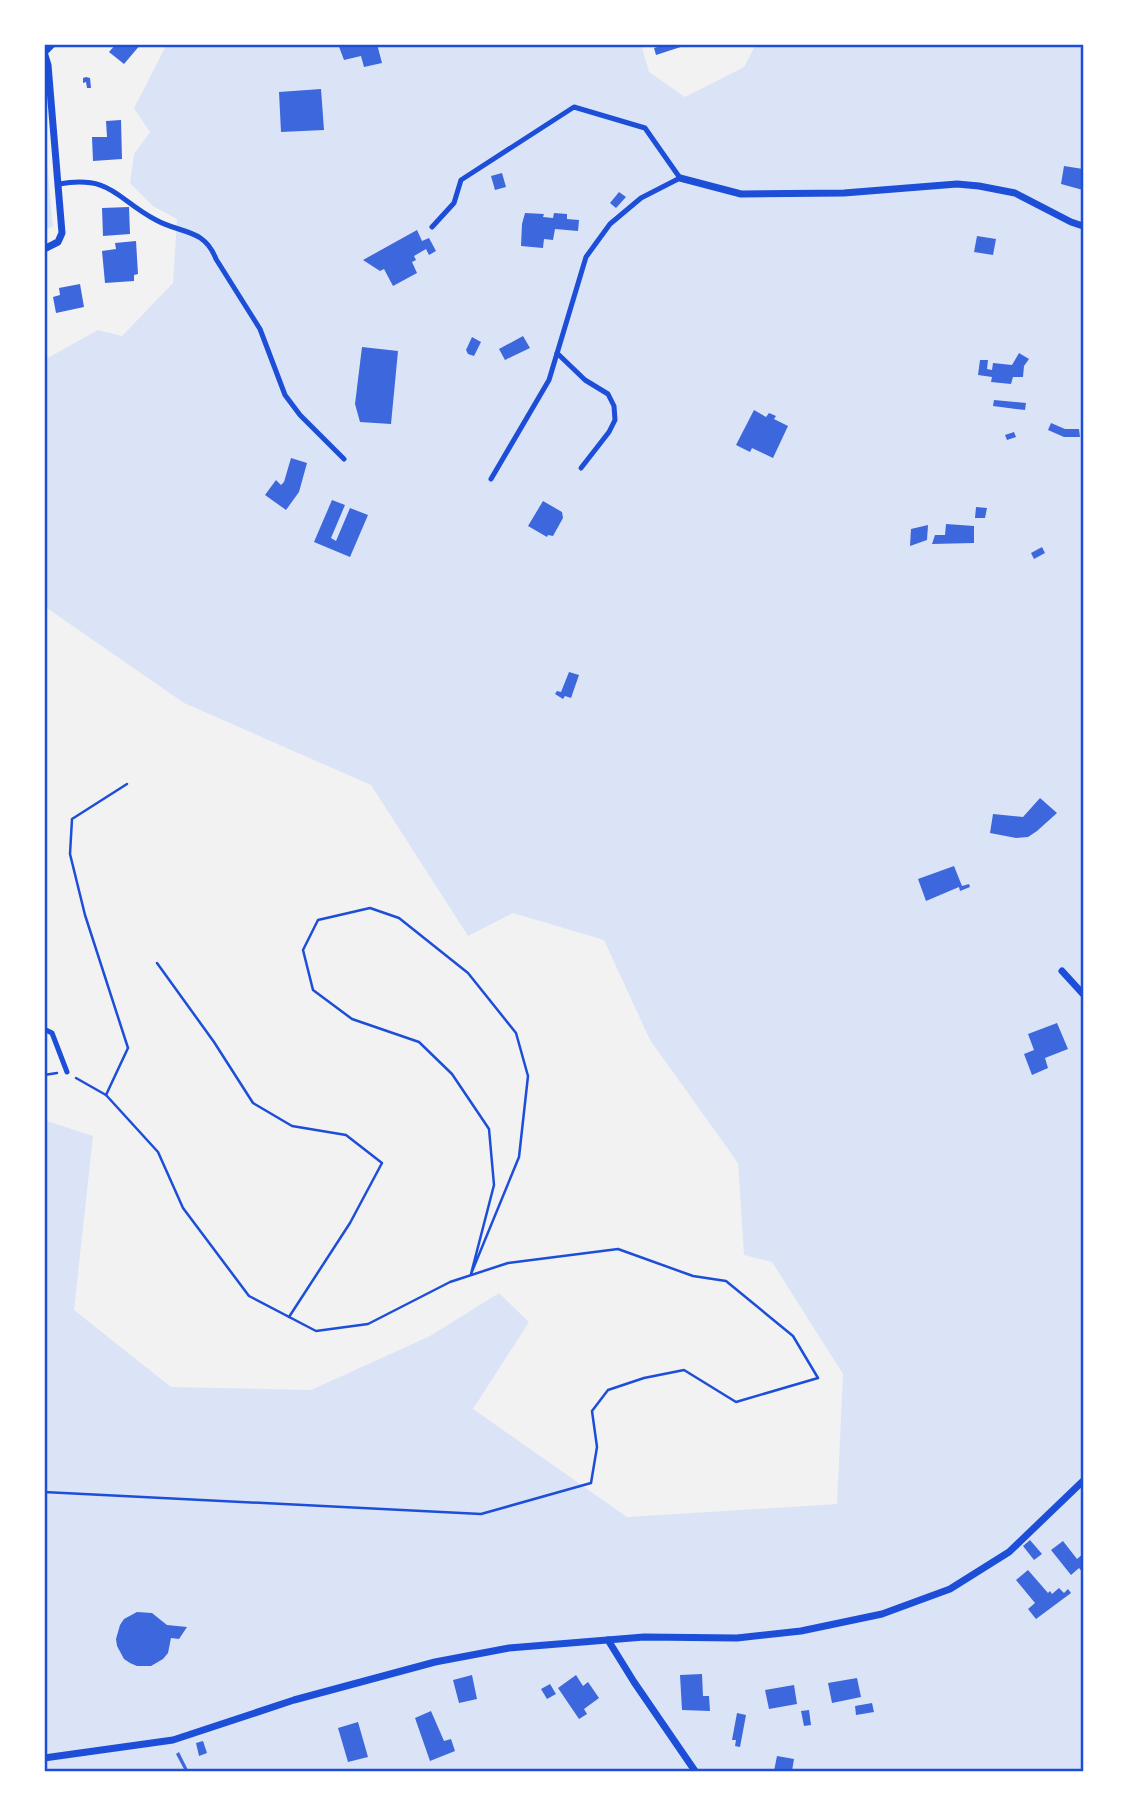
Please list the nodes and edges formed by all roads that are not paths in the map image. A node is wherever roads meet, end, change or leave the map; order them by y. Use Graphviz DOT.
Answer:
graph roads {
  1 [pos="54,44"];
  2 [pos="44,52"];
  3 [pos="680,178"];
  4 [pos="59,184"];
  5 [pos="1083,226"];
  6 [pos="432,227"];
  7 [pos="44,249"];
  8 [pos="557,353"];
  9 [pos="344,459"];
  10 [pos="581,468"];
  11 [pos="491,479"];
  12 [pos="1062,971"];
  13 [pos="1083,994"];
  14 [pos="44,1029"];
  15 [pos="67,1072"];
  16 [pos="1083,1481"];
  17 [pos="608,1640"];
  18 [pos="44,1758"];
  19 [pos="695,1771"];
  1 -- 2 [label="lane"];
  2 -- 4 [label="street"];
  3 -- 5 [label="street"];
  3 -- 6 [label="lane"];
  3 -- 8 [label="lane"];
  4 -- 7 [label="street"];
  4 -- 9 [label="lane"];
  8 -- 10 [label="lane"];
  8 -- 11 [label="lane"];
  12 -- 13 [label="street"];
  14 -- 15 [label="lane"];
  16 -- 17 [label="street"];
  17 -- 18 [label="street"];
  17 -- 19 [label="street"];
}
